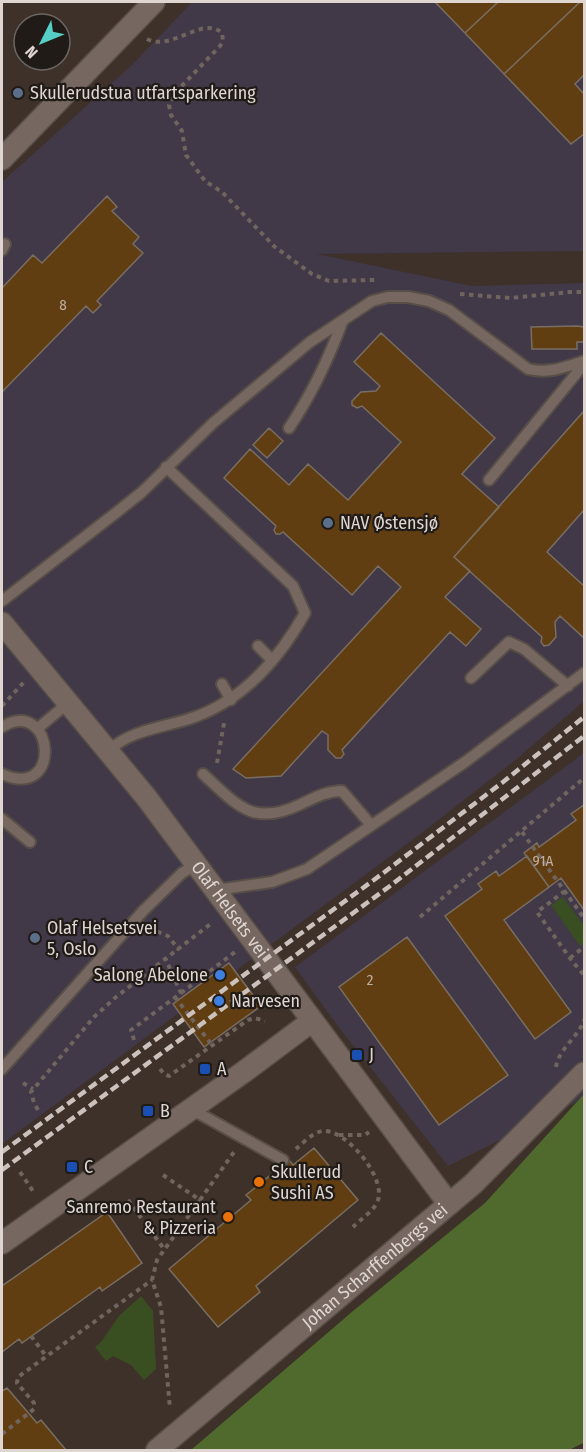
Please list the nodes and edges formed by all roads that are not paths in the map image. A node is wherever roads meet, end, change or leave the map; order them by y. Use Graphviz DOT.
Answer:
graph roads {
  1 [pos="142,11"];
  2 [pos="2,159"];
  3 [pos="343,319"];
  4 [pos="585,362"];
  5 [pos="289,428"];
  6 [pos="166,467"];
  7 [pos="489,480"];
  8 [pos="2,601"];
  9 [pos="2,623"];
  10 [pos="258,646"];
  11 [pos="272,660"];
  12 [pos="585,673"];
  13 [pos="471,678"];
  14 [pos="222,684"];
  15 [pos="568,686"];
  16 [pos="231,700"];
  17 [pos="68,703"];
  18 [pos="2,727"];
  19 [pos="37,729"];
  20 [pos="109,750"];
  21 [pos="203,774"];
  22 [pos="5,776"];
  23 [pos="2,787"];
  24 [pos="2,819"];
  25 [pos="371,825"];
  26 [pos="30,842"];
  27 [pos="196,864"];
  28 [pos="216,890"];
  29 [pos="312,1021"];
  30 [pos="2,1069"];
  31 [pos="585,1073"];
  32 [pos="192,1109"];
  33 [pos="283,1160"];
  34 [pos="449,1204"];
  35 [pos="2,1244"];
  36 [pos="157,1450"];
  1 -- 2 [label="street"];
  3 -- 4 [label="lane"];
  3 -- 5 [label="lane"];
  3 -- 6 [label="lane"];
  4 -- 7 [label="lane"];
  6 -- 8 [label="lane"];
  6 -- 11 [label="lane"];
  9 -- 17 [label="street, Olaf Helsets vei"];
  10 -- 11 [label="lane"];
  11 -- 16 [label="lane"];
  12 -- 15 [label="lane"];
  13 -- 15 [label="lane"];
  14 -- 16 [label="lane"];
  15 -- 25 [label="lane"];
  16 -- 20 [label="lane"];
  17 -- 19 [label="lane"];
  17 -- 20 [label="street, Olaf Helsets vei"];
  18 -- 19 [label="lane"];
  19 -- 22 [label="lane"];
  20 -- 27 [label="street, Olaf Helsets vei"];
  21 -- 25 [label="lane"];
  22 -- 23 [label="lane"];
  24 -- 26 [label="lane"];
  25 -- 28 [label="lane"];
  27 -- 28 [label="street, Olaf Helsets vei"];
  27 -- 30 [label="lane"];
  28 -- 29 [label="street, Olaf Helsets vei"];
  29 -- 32 [label="street"];
  29 -- 34 [label="street, Olaf Helsets vei"];
  31 -- 34 [label="street, Johan Scharffenbergs vei"];
  32 -- 33 [label="lane"];
  32 -- 35 [label="street"];
  34 -- 36 [label="street, Johan Scharffenbergs vei"];
}
